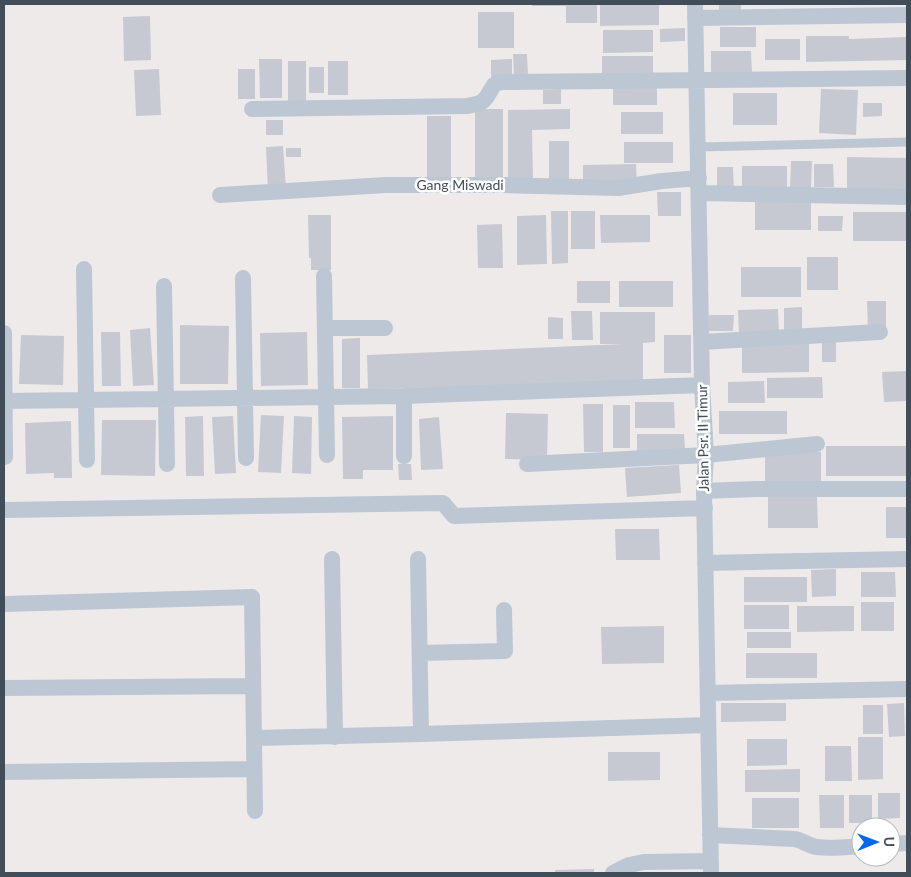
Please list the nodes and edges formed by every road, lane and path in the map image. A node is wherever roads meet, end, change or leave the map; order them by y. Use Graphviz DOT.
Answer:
graph roads {
  1 [pos="695,11"];
  2 [pos="907,15"];
  3 [pos="907,78"];
  4 [pos="697,80"];
  5 [pos="252,109"];
  6 [pos="907,142"];
  7 [pos="698,147"];
  8 [pos="699,185"];
  9 [pos="220,195"];
  10 [pos="907,197"];
  11 [pos="84,269"];
  12 [pos="324,276"];
  13 [pos="243,278"];
  14 [pos="164,286"];
  15 [pos="325,328"];
  16 [pos="385,328"];
  17 [pos="880,332"];
  18 [pos="4,333"];
  19 [pos="702,342"];
  20 [pos="702,386"];
  21 [pos="326,396"];
  22 [pos="404,396"];
  23 [pos="245,398"];
  24 [pos="166,399"];
  25 [pos="86,400"];
  26 [pos="5,401"];
  27 [pos="817,444"];
  28 [pos="327,455"];
  29 [pos="706,455"];
  30 [pos="404,456"];
  31 [pos="5,457"];
  32 [pos="246,458"];
  33 [pos="87,460"];
  34 [pos="167,464"];
  35 [pos="527,464"];
  36 [pos="907,489"];
  37 [pos="704,499"];
  38 [pos="4,510"];
  39 [pos="332,559"];
  40 [pos="418,559"];
  41 [pos="907,559"];
  42 [pos="705,563"];
  43 [pos="4,604"];
  44 [pos="504,610"];
  45 [pos="420,653"];
  46 [pos="253,686"];
  47 [pos="4,688"];
  48 [pos="907,689"];
  49 [pos="708,693"];
  50 [pos="708,725"];
  51 [pos="421,734"];
  52 [pos="335,737"];
  53 [pos="254,738"];
  54 [pos="254,769"];
  55 [pos="4,772"];
  56 [pos="255,811"];
  57 [pos="710,835"];
  58 [pos="851,847"];
  59 [pos="711,867"];
  60 [pos="613,873"];
  1 -- 2 [label="street"];
  1 -- 4 [label="street, Jalan Psr. II Timur"];
  3 -- 4 [label="street"];
  4 -- 5 [label="street"];
  4 -- 7 [label="street, Jalan Psr. II Timur"];
  6 -- 7 [label="lane"];
  7 -- 8 [label="street, Jalan Psr. II Timur"];
  8 -- 9 [label="street, Gang Miswadi"];
  8 -- 10 [label="street, Gang Miswadi"];
  8 -- 19 [label="street, Jalan Psr. II Timur"];
  11 -- 25 [label="street"];
  12 -- 15 [label="street"];
  13 -- 23 [label="street"];
  14 -- 24 [label="street"];
  15 -- 16 [label="street"];
  15 -- 21 [label="street"];
  17 -- 19 [label="street"];
  18 -- 26 [label="street"];
  19 -- 20 [label="street, Jalan Psr. II Timur"];
  20 -- 22 [label="street"];
  20 -- 29 [label="street, Jalan Psr. II Timur"];
  21 -- 22 [label="street"];
  21 -- 23 [label="street"];
  21 -- 28 [label="street"];
  22 -- 30 [label="street"];
  23 -- 24 [label="street"];
  23 -- 32 [label="street"];
  24 -- 25 [label="street"];
  24 -- 34 [label="street"];
  25 -- 26 [label="street"];
  25 -- 33 [label="street"];
  26 -- 31 [label="street"];
  27 -- 29 [label="street"];
  29 -- 35 [label="street"];
  29 -- 37 [label="street, Jalan Psr. II Timur"];
  36 -- 37 [label="street"];
  37 -- 38 [label="street"];
  37 -- 42 [label="street, Jalan Psr. II Timur"];
  39 -- 52 [label="street"];
  40 -- 45 [label="street"];
  41 -- 42 [label="street"];
  42 -- 49 [label="street, Jalan Psr. II Timur"];
  43 -- 46 [label="street"];
  44 -- 45 [label="street"];
  45 -- 51 [label="street"];
  46 -- 47 [label="street"];
  46 -- 53 [label="street"];
  48 -- 49 [label="street"];
  49 -- 50 [label="street, Jalan Psr. II Timur"];
  50 -- 51 [label="street"];
  50 -- 57 [label="street, Jalan Psr. II Timur"];
  51 -- 52 [label="street"];
  52 -- 53 [label="street"];
  53 -- 54 [label="street"];
  54 -- 55 [label="street"];
  54 -- 56 [label="street"];
  57 -- 58 [label="street"];
  57 -- 59 [label="street, Jalan Psr. II Timur"];
  59 -- 60 [label="street"];
}
